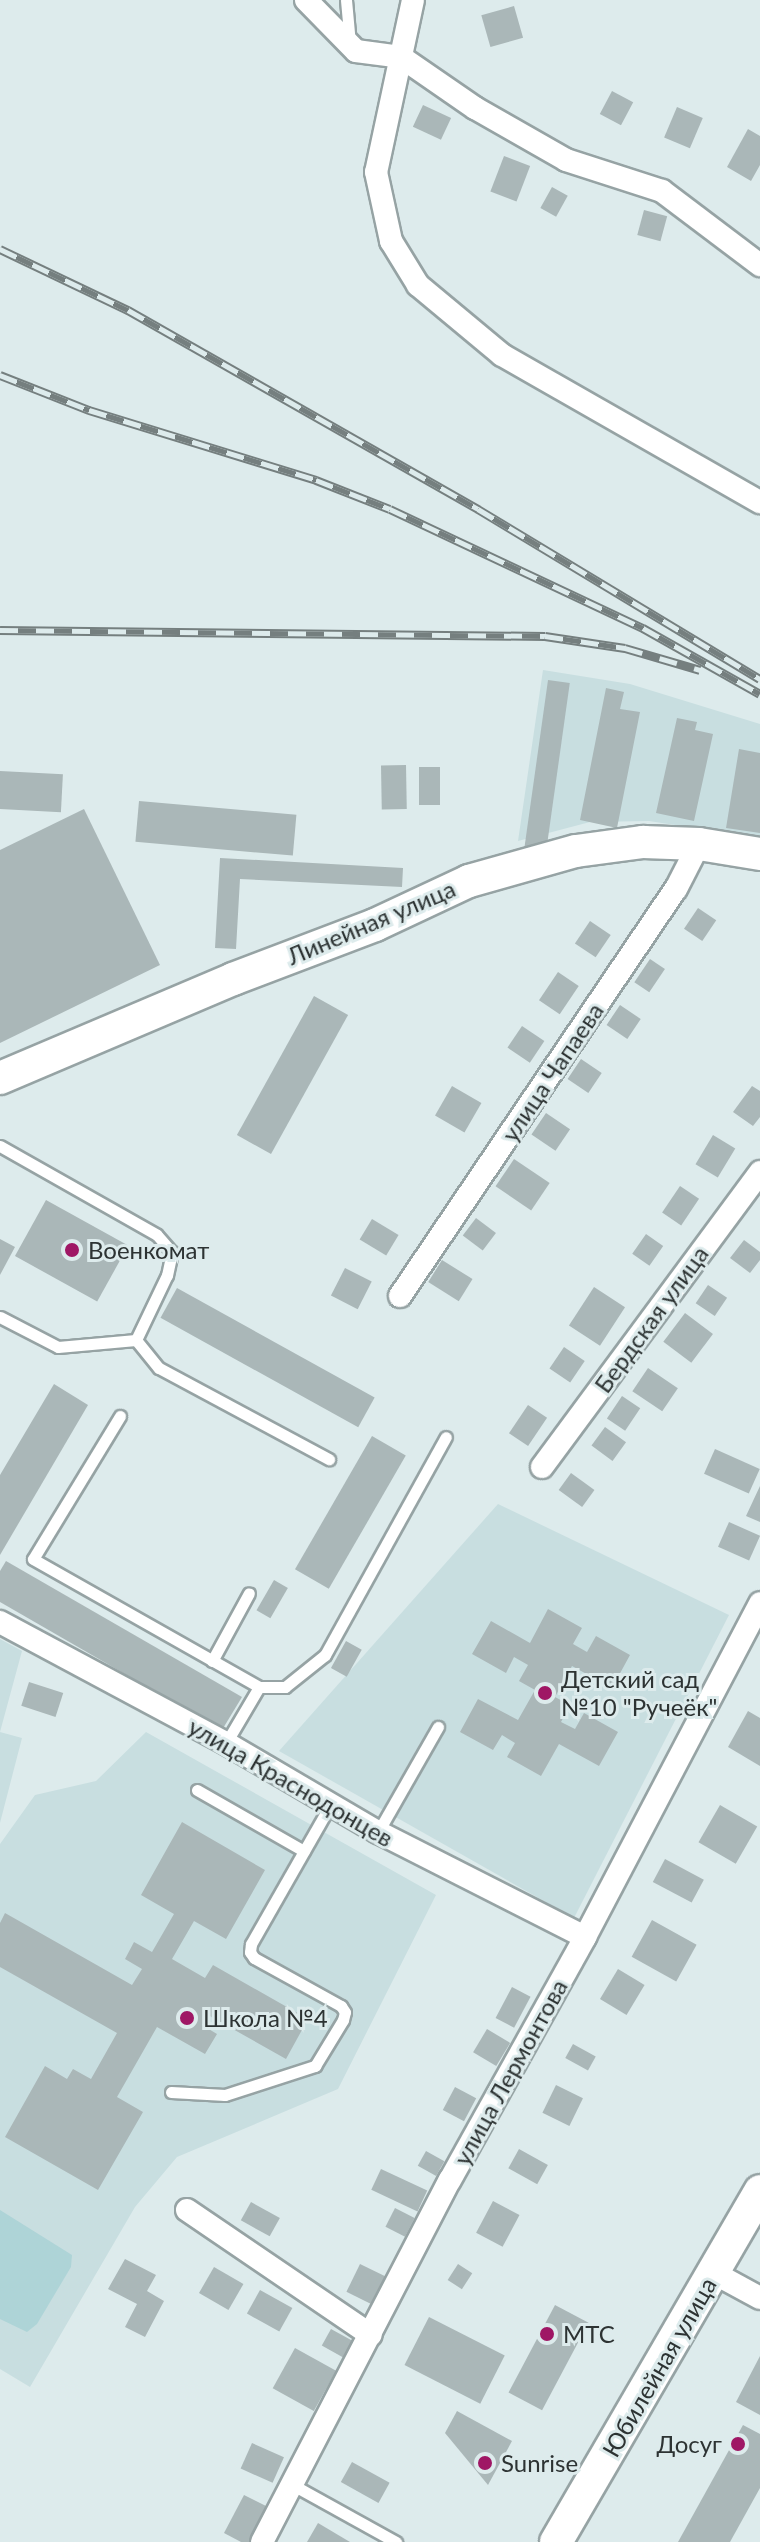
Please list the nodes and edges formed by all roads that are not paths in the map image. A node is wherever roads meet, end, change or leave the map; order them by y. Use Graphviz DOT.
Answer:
graph roads {
  1 [pos="306,0"];
  2 [pos="346,0"];
  3 [pos="413,0"];
  4 [pos="350,45"];
  5 [pos="401,57"];
  6 [pos="760,265"];
  7 [pos="760,502"];
  8 [pos="699,844"];
  9 [pos="760,854"];
  10 [pos="0,1078"];
  11 [pos="0,1146"];
  12 [pos="760,1172"];
  13 [pos="400,1296"];
  14 [pos="0,1317"];
  15 [pos="136,1340"];
  16 [pos="120,1416"];
  17 [pos="446,1437"];
  18 [pos="329,1459"];
  19 [pos="542,1467"];
  20 [pos="249,1593"];
  21 [pos="760,1603"];
  22 [pos="0,1622"];
  23 [pos="212,1661"];
  24 [pos="259,1687"];
  25 [pos="438,1727"];
  26 [pos="226,1743"];
  27 [pos="197,1790"];
  28 [pos="331,1804"];
  29 [pos="378,1832"];
  30 [pos="304,1851"];
  31 [pos="585,1937"];
  32 [pos="171,2092"];
  33 [pos="760,2191"];
  34 [pos="187,2210"];
  35 [pos="714,2273"];
  36 [pos="760,2298"];
  37 [pos="371,2335"];
  38 [pos="293,2485"];
  39 [pos="262,2542"];
  40 [pos="396,2542"];
  41 [pos="556,2542"];
  1 -- 4 [label="street"];
  2 -- 4 [label="lane"];
  3 -- 5 [label="street"];
  4 -- 5 [label="street"];
  5 -- 6 [label="street"];
  5 -- 7 [label="street"];
  8 -- 9 [label="main road, Линейная улица"];
  8 -- 10 [label="main road, Линейная улица"];
  8 -- 13 [label="street, улица Чапаева"];
  11 -- 15 [label="lane"];
  12 -- 19 [label="street, Бердская улица"];
  14 -- 15 [label="lane"];
  15 -- 18 [label="lane"];
  16 -- 23 [label="lane"];
  17 -- 24 [label="lane"];
  20 -- 23 [label="lane"];
  21 -- 31 [label="street, улица Лермонтова"];
  22 -- 26 [label="street, улица Краснодонцев"];
  23 -- 24 [label="lane"];
  24 -- 26 [label="lane"];
  25 -- 29 [label="lane"];
  26 -- 28 [label="street, улица Краснодонцев"];
  27 -- 30 [label="lane"];
  28 -- 29 [label="street, улица Краснодонцев"];
  28 -- 30 [label="lane"];
  29 -- 31 [label="street, улица Краснодонцев"];
  30 -- 32 [label="lane"];
  31 -- 37 [label="street, улица Лермонтова"];
  33 -- 35 [label="main road, Юбилейная улица"];
  34 -- 37 [label="street"];
  35 -- 36 [label="street"];
  35 -- 41 [label="main road, Юбилейная улица"];
  37 -- 38 [label="street, улица Лермонтова"];
  38 -- 39 [label="street, улица Лермонтова"];
  38 -- 40 [label="lane"];
}
